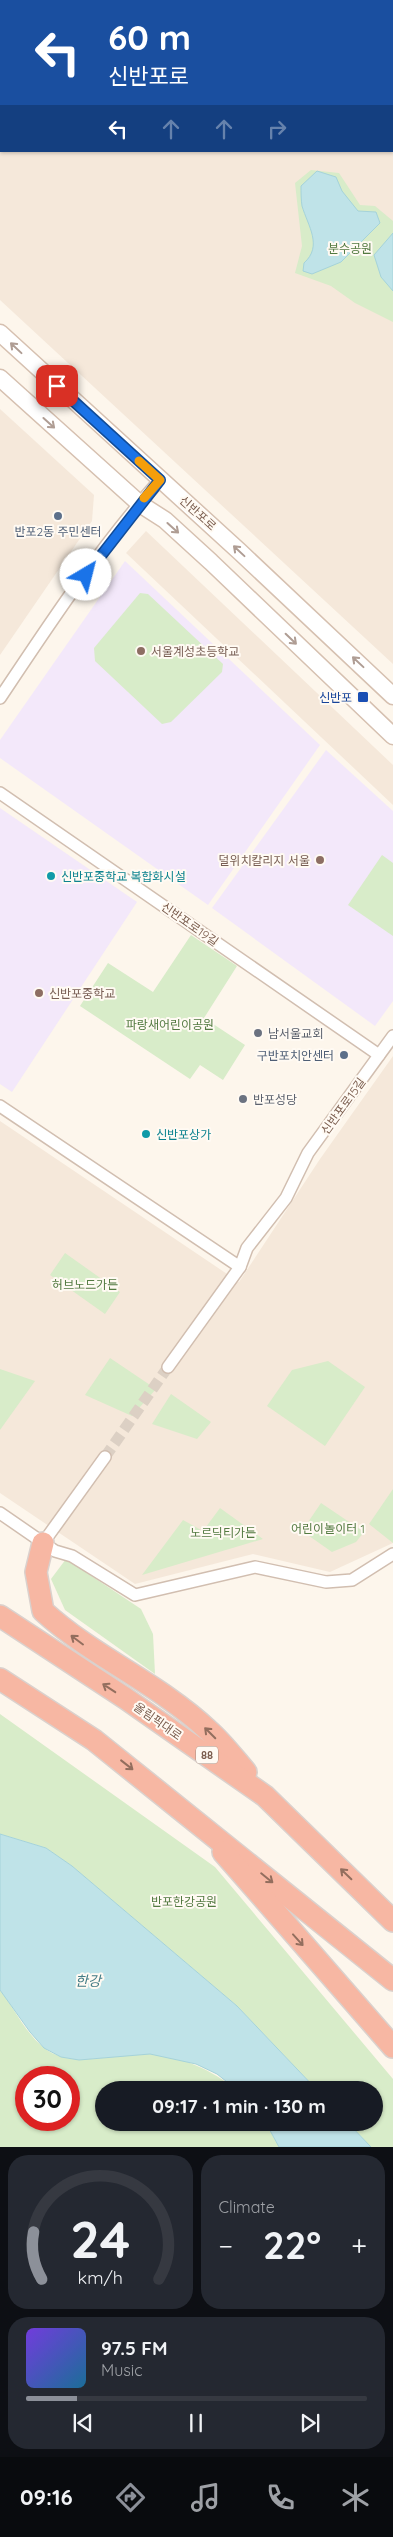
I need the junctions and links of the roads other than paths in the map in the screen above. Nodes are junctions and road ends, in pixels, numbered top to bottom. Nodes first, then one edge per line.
1 (0, 333) edge
2 (0, 378) edge
3 (160, 480) junction
4 (140, 504) junction
5 (393, 696) edge
6 (0, 698) edge
7 (393, 736) edge
8 (0, 793) edge
9 (393, 1036) edge
10 (379, 1055) junction
11 (0, 1106) edge
12 (240, 1267) junction
13 (168, 1367) tunnel mouth
14 (104, 1457) tunnel mouth
15 (0, 1513) edge
16 (43, 1543) junction
17 (393, 1554) edge
18 (0, 1616) edge
19 (0, 1678) edge
20 (0, 1693) edge
21 (108, 1751) junction
22 (266, 1796) junction
23 (200, 1822) junction
24 (367, 1896) junction
25 (393, 1914) edge
26 (393, 1921) edge
27 (393, 1980) edge
28 (393, 2047) edge

3 -> 1 main road, 신반포로
2 -> 4 main road
3 - 4 street
5 -> 3 main road, 신반포로
4 - 6 street
4 -> 7 main road
8 - 10 street, 신반포로19길
9 - 10 street, 신반포로15길
10 - 12 street, 신반포로15길
11 - 12 street
12 - 13 street, 신반포로15길
14 - 16 street
15 - 16 street
16 - 17 street
22 -> 16 highway
22 -> 18 highway, 올림픽대로 / 88
19 - 21 highway
20 - 21 highway
21 -> 23 highway
24 -> 22 highway, 올림픽대로 / 88
23 -> 27 highway
23 -> 28 highway
24 - 25 highway
24 - 26 highway, 올림픽대로 / 88

